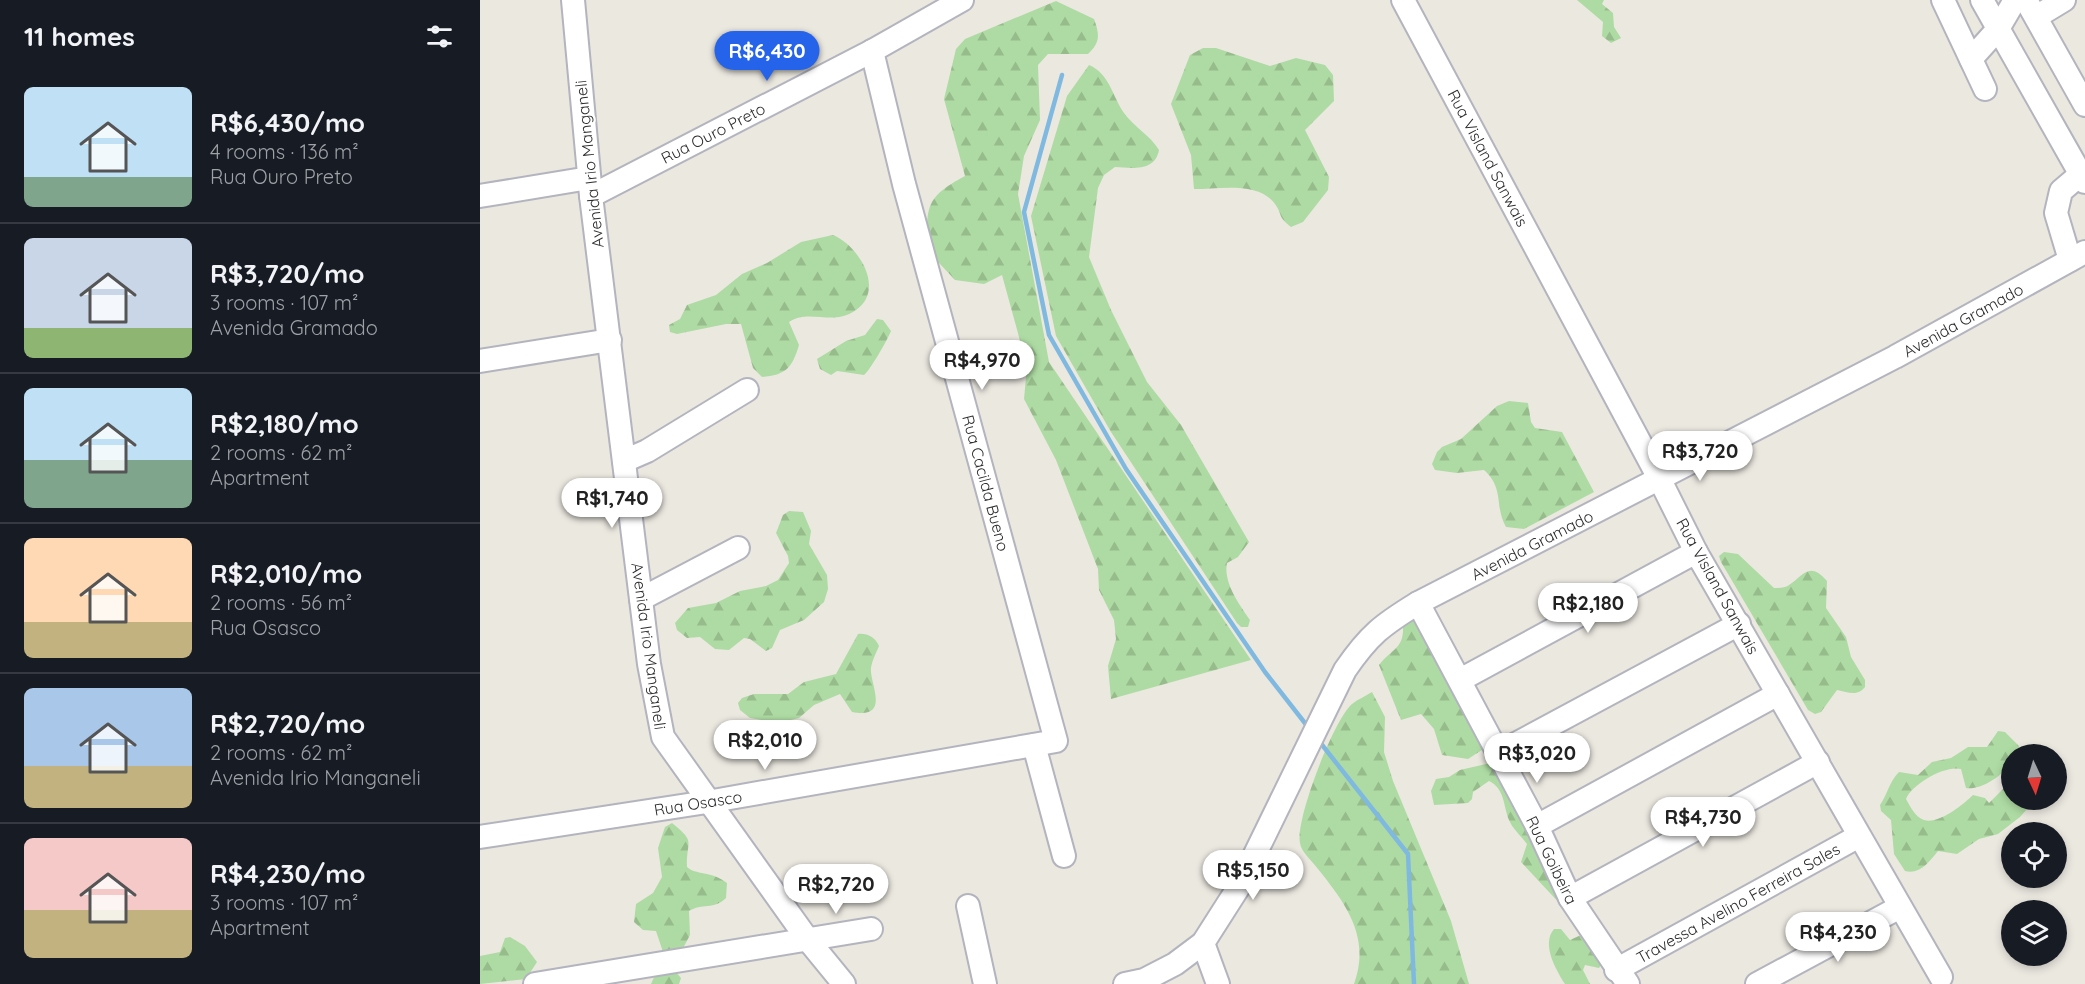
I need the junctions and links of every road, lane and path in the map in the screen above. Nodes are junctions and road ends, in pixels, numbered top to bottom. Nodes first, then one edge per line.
1 (573, 0) edge
2 (962, 0) edge
3 (1403, 0) edge
4 (1943, 0) edge
5 (1982, 0) edge
6 (2015, 0) edge
7 (2064, 0) edge
8 (2031, 8) edge
9 (1998, 29) junction
10 (872, 51) junction
11 (1971, 59) junction
12 (1985, 89) dead end
13 (2085, 105) edge
14 (2083, 178) edge
15 (590, 187) junction
16 (480, 196) edge
17 (2078, 256) edge
18 (610, 340) junction
19 (480, 361) edge
20 (747, 390) dead end
21 (624, 461) junction
22 (1660, 480) junction
23 (738, 548) dead end
24 (1696, 552) junction
25 (641, 599) junction
26 (1418, 603) junction
27 (1739, 624) junction
28 (1460, 680) junction
29 (1778, 694) junction
30 (1056, 741) joint
31 (1034, 745) junction
32 (1497, 754) junction
33 (1818, 762) junction
34 (707, 802) junction
35 (1537, 826) junction
36 (1859, 836) junction
37 (480, 837) edge
38 (1064, 856) dead end
39 (1570, 898) junction
40 (968, 906) dead end
41 (1900, 907) junction
42 (871, 929) dead end
43 (808, 940) junction
44 (1203, 943) junction
45 (1622, 977) edge
46 (1941, 977) dead end
47 (535, 984) edge
48 (844, 984) edge
49 (985, 984) edge
50 (1125, 984) edge
51 (1218, 984) edge
52 (1757, 984) edge

1 - 15 street, Avenida Irio Manganeli
2 - 10 street, Rua Ouro Preto
3 - 22 street, Rua Visland Sanwais
4 - 11 street
5 - 9 street
6 - 9 street
7 - 8 street
8 - 13 street
9 - 11 street
9 - 14 street
10 - 15 street, Rua Ouro Preto
10 - 30 street, Rua Cacilda Bueno
11 - 12 street
14 - 17 street
15 - 16 street, Rua Ouro Preto
15 - 18 street, Avenida Irio Manganeli
17 - 22 street, Avenida Gramado
18 - 19 street
18 - 21 street, Avenida Irio Manganeli
20 - 21 street
21 - 25 street, Avenida Irio Manganeli
22 - 24 street, Rua Visland Sanwais
22 - 26 street, Avenida Gramado
23 - 25 street
24 - 27 street, Rua Visland Sanwais
24 - 28 street
25 - 34 street, Avenida Irio Manganeli
26 - 28 street, Rua Goibeira
26 - 44 street, Avenida Gramado
27 - 29 street, Rua Visland Sanwais
27 - 32 street
28 - 32 street, Rua Goibeira
29 - 33 street, Rua Visland Sanwais
29 - 35 street
30 - 31 street, Rua Osasco
31 - 34 street, Rua Osasco
31 - 38 street
32 - 35 street, Rua Goibeira
33 - 36 street, Rua Visland Sanwais
33 - 39 street
34 - 37 street, Rua Osasco
34 - 43 street, Avenida Irio Manganeli
35 - 39 street, Rua Goibeira
36 - 41 street, Rua Visland Sanwais
36 - 45 street, Travessa Avelino Ferreira Sales
39 - 45 street, Rua Goibeira
40 - 49 street
41 - 46 street, Rua Visland Sanwais
41 - 52 street
42 - 43 street
43 - 47 street
43 - 48 street, Avenida Irio Manganeli
44 - 50 street, Avenida Gramado
44 - 51 street

